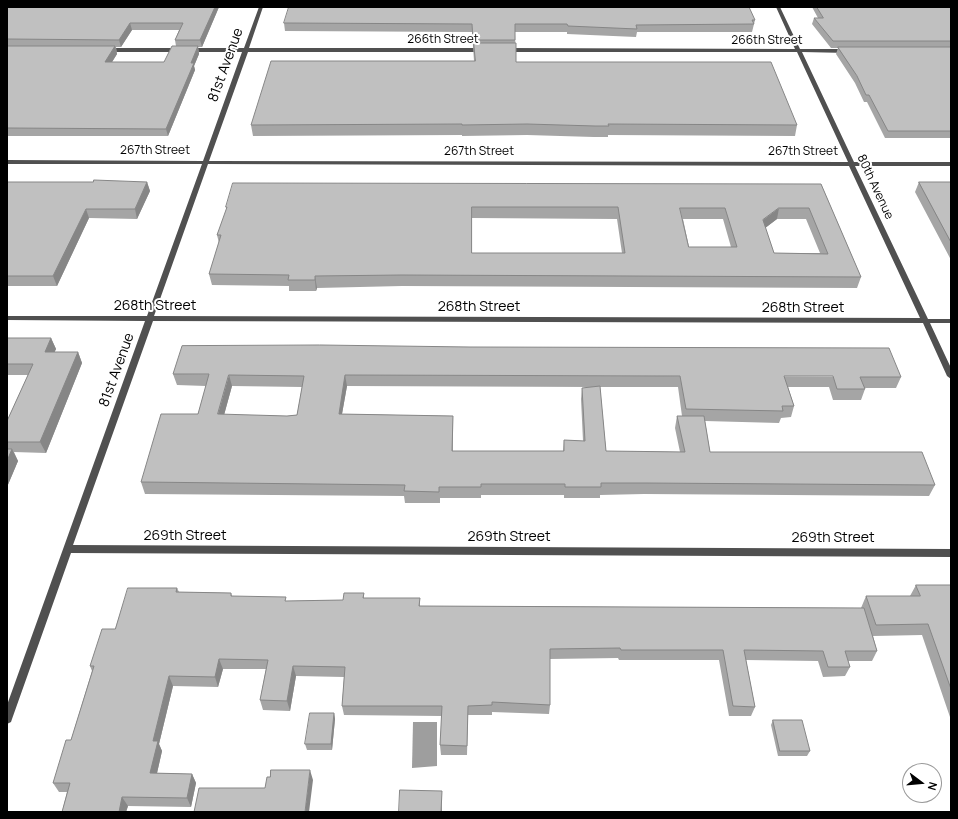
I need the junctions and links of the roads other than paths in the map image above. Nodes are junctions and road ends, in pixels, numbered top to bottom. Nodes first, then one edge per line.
1 (261, 7) edge
2 (778, 7) edge
3 (101, 50) edge
4 (246, 50) junction
5 (490, 50) edge
6 (498, 50) edge
7 (799, 51) junction
8 (852, 51) edge
9 (7, 162) edge
10 (205, 162) junction
11 (852, 164) junction
12 (951, 164) edge
13 (7, 318) edge
14 (149, 319) junction
15 (926, 321) junction
16 (951, 322) edge
17 (951, 376) edge
18 (68, 549) junction
19 (951, 553) edge
20 (7, 719) edge

1 - 4 street, 81st Avenue
2 - 7 street, 80th Avenue
3 - 4 street, 266th Street
4 - 5 street, 266th Street
4 - 10 street, 81st Avenue
6 - 7 street, 266th Street
7 - 8 street, 266th Street
7 - 11 street, 80th Avenue
9 - 10 street, 267th Street
10 - 11 street, 267th Street
10 - 14 street, 81st Avenue
11 - 12 street, 267th Street
11 - 15 street, 80th Avenue
13 - 14 street, 268th Street
14 - 15 street, 268th Street
14 - 18 street, 81st Avenue
15 - 16 street, 268th Street
15 - 17 street, 80th Avenue
18 - 19 street, 269th Street
18 - 20 street, 81st Avenue

